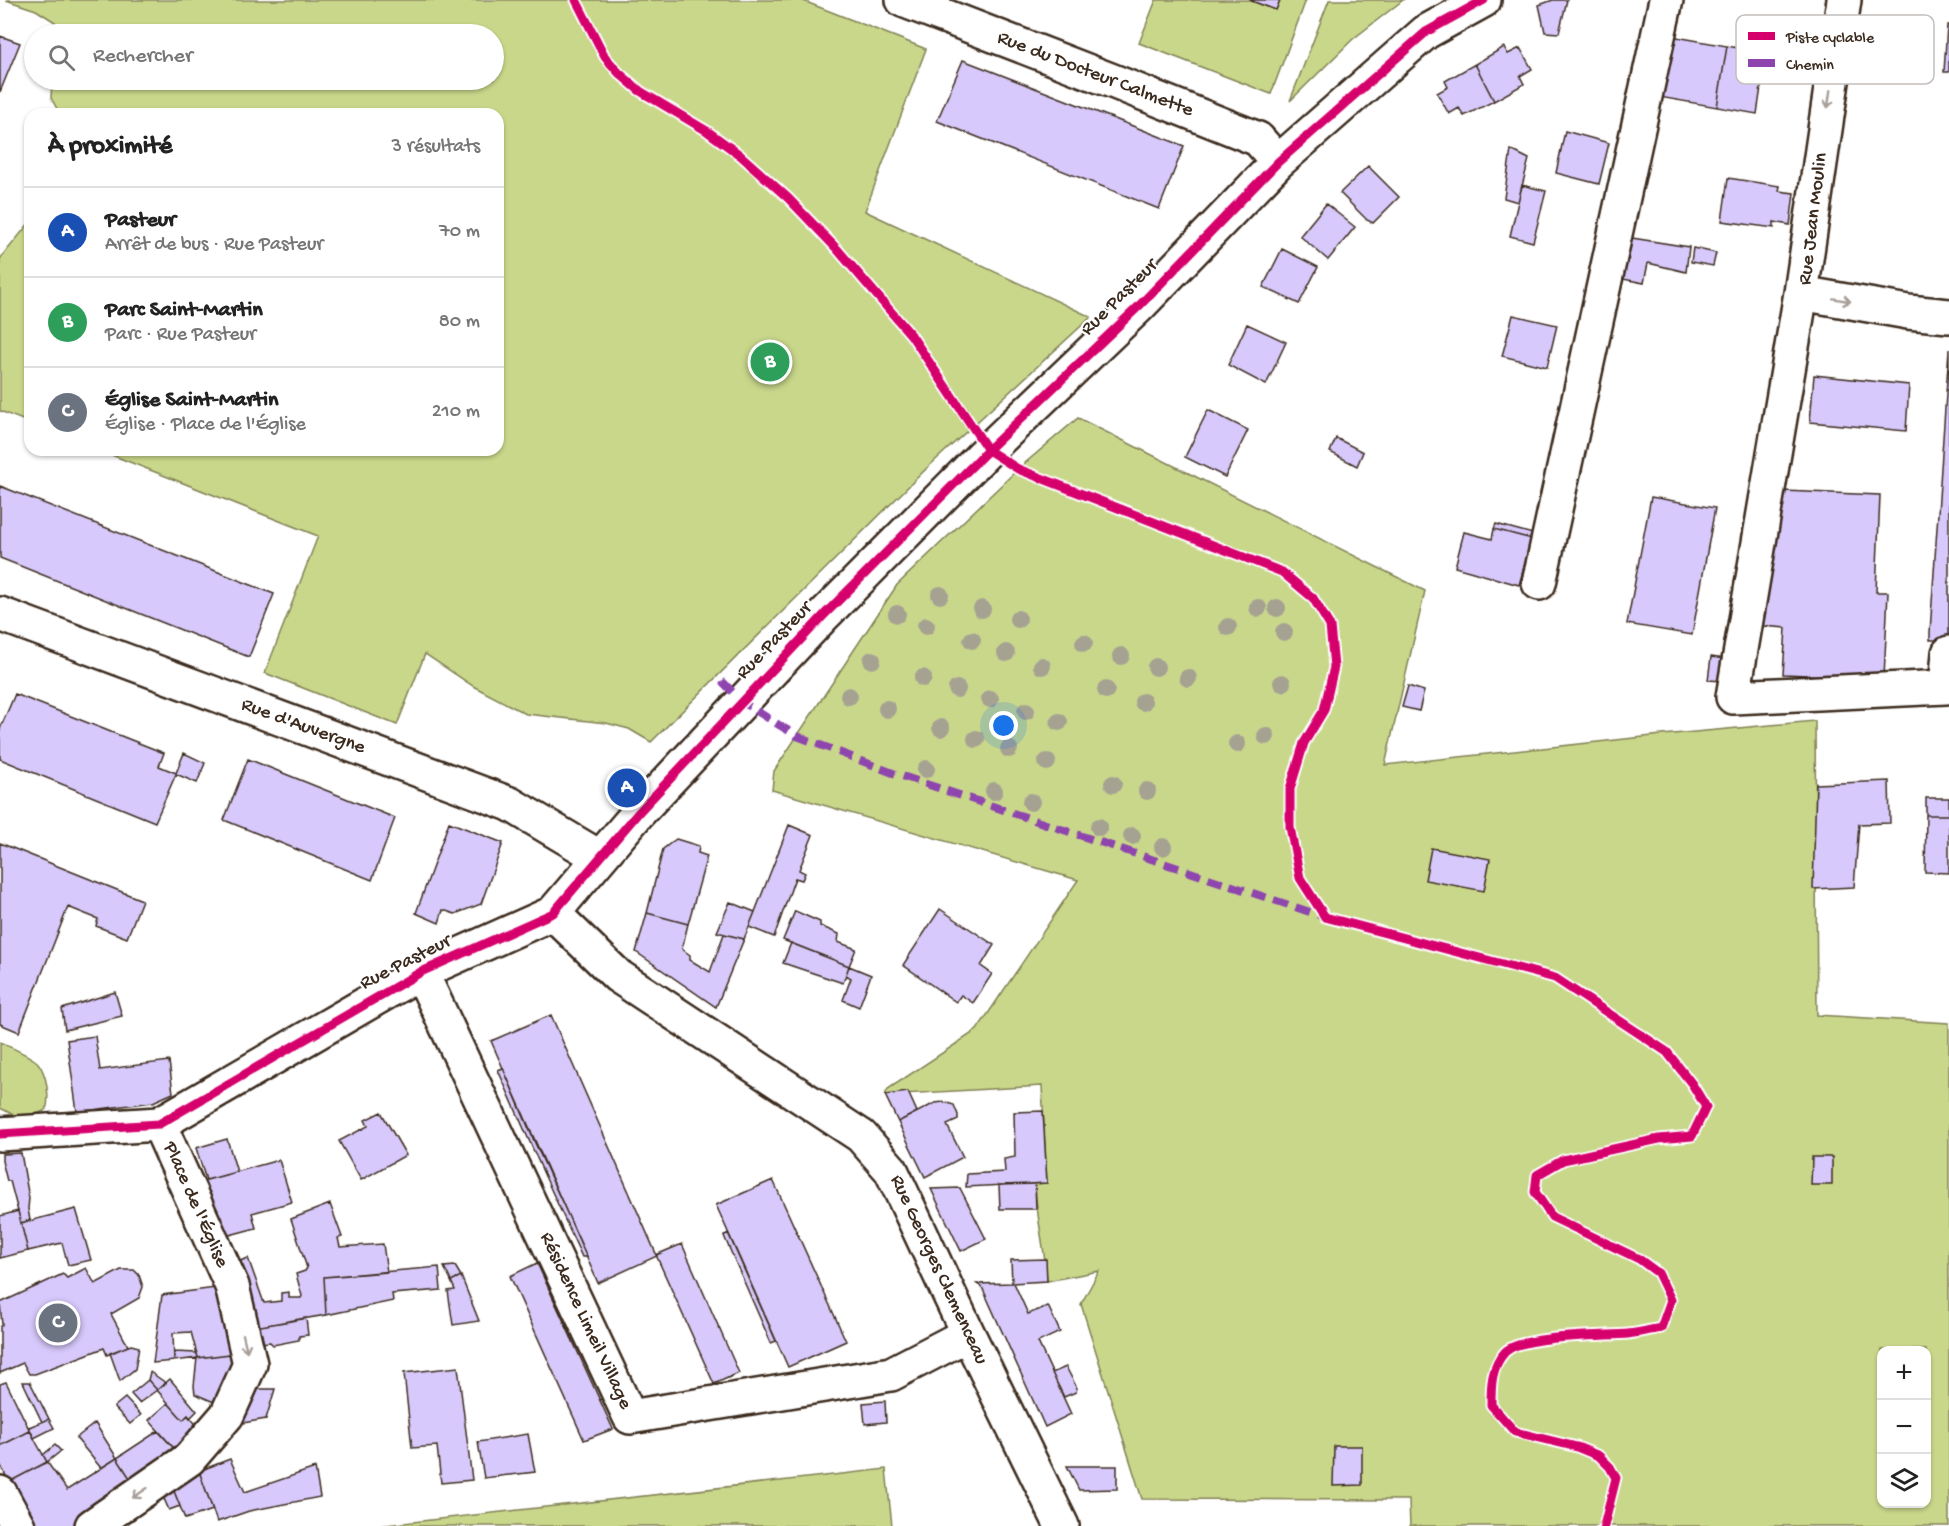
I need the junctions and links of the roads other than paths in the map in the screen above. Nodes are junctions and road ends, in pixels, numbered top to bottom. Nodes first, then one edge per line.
1 (903, 0) edge
2 (1484, 0) edge
3 (1666, 0) edge
4 (1844, 0) edge
5 (1842, 15) edge
6 (1832, 84) edge
7 (1278, 162) junction
8 (1802, 293) junction
9 (1949, 316) edge
10 (1539, 583) dead end
11 (0, 614) edge
12 (1949, 653) edge
13 (599, 857) junction
14 (553, 913) junction
15 (421, 972) junction
16 (159, 1124) junction
17 (0, 1134) edge
18 (968, 1334) junction
19 (0, 1493) edge
20 (18, 1526) edge
21 (92, 1526) edge
22 (1062, 1526) edge

1 - 7 street, Rue du Docteur Calmette
2 - 7 street, Rue Pasteur
3 - 10 street
4 -> 5 street, Rue Jean Moulin
6 -> 8 street, Rue Jean Moulin
7 - 13 street, Rue Pasteur
8 -> 9 street, Rue Jean Moulin
8 - 12 street
11 - 13 street, Rue d'Auvergne
13 - 14 street, Rue Pasteur
14 - 15 street, Rue Pasteur
14 - 18 street, Rue Georges Clemenceau
15 - 16 street, Rue Pasteur
15 - 18 street, Résidence Limeil Village
16 - 17 street, Rue Pasteur
16 -> 21 street, Place de l'Église
18 - 22 street, Rue Georges Clemenceau
19 - 20 street

